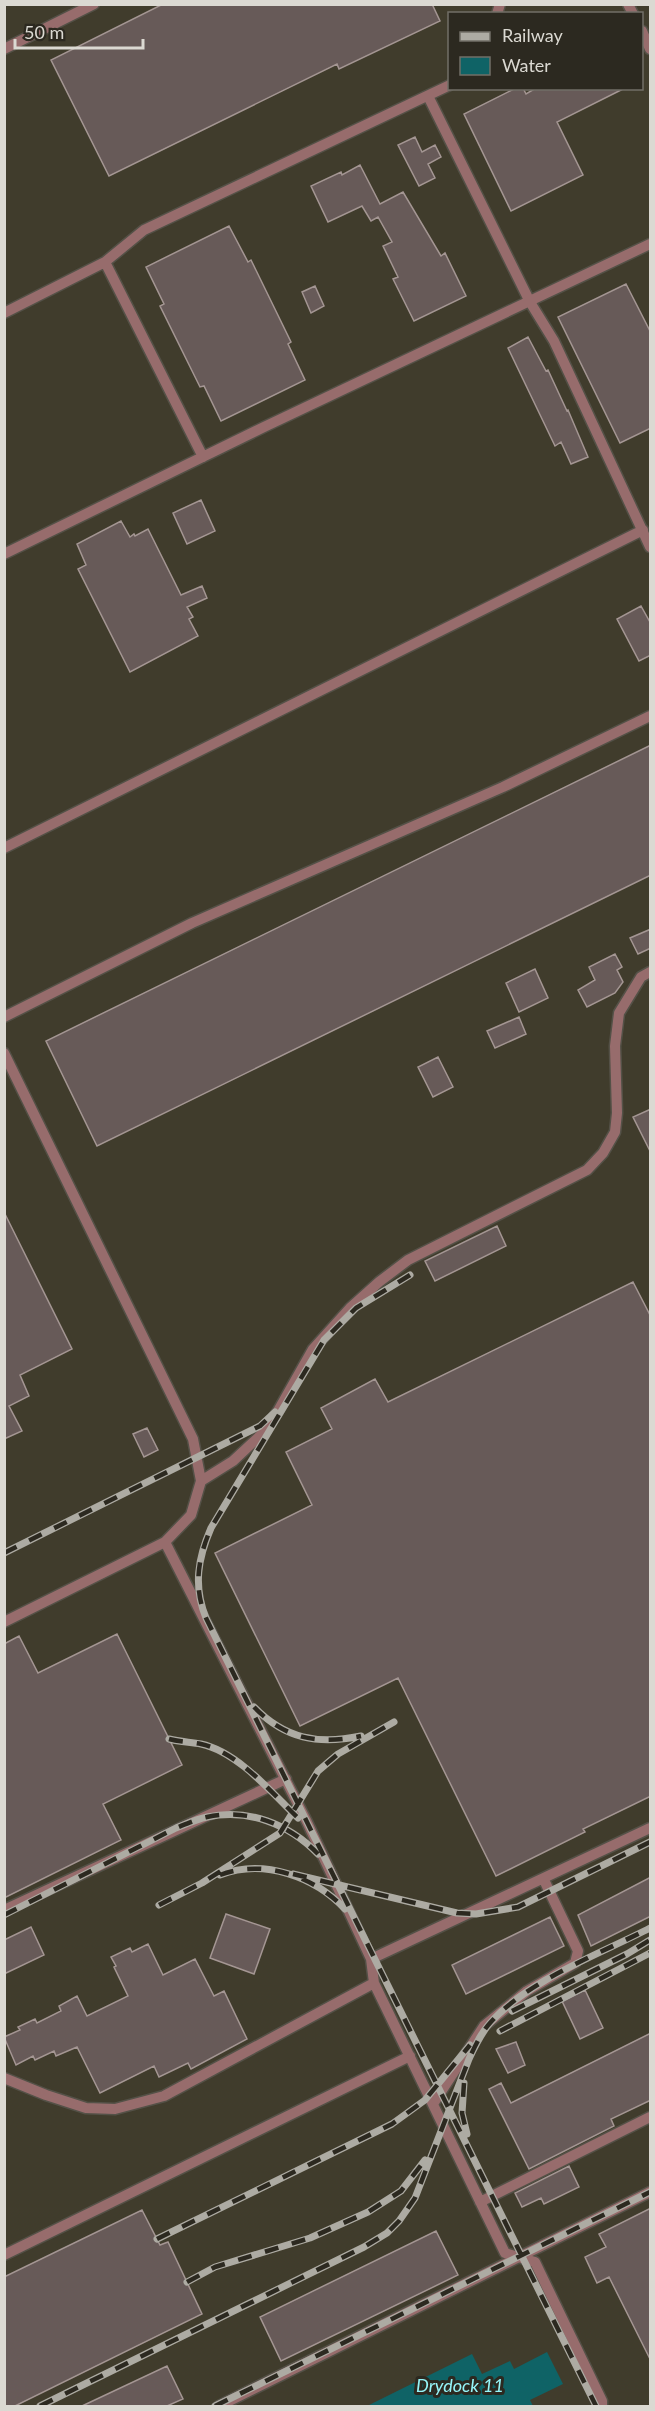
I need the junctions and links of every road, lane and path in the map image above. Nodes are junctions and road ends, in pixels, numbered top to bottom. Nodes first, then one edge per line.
1 (94, 4) edge
2 (643, 33) edge
3 (4, 49) edge
4 (651, 49) edge
5 (448, 86) edge
6 (428, 96) junction
7 (651, 244) edge
8 (105, 262) junction
9 (530, 302) junction
10 (4, 313) edge
11 (203, 457) junction
12 (643, 530) junction
13 (651, 547) edge
14 (4, 554) edge
15 (651, 716) edge
16 (4, 848) edge
17 (651, 972) edge
18 (4, 1017) edge
19 (4, 1053) edge
20 (201, 1481) junction
21 (165, 1542) junction
22 (4, 1622) edge
23 (286, 1779) junction
24 (651, 1828) edge
25 (544, 1880) junction
26 (4, 1910) edge
27 (371, 1959) junction
28 (374, 1983) junction
29 (410, 2056) junction
30 (4, 2078) edge
31 (433, 2104) junction
32 (651, 2117) edge
33 (651, 2192) edge
34 (480, 2202) junction
35 (4, 2256) edge
36 (519, 2256) junction
37 (219, 2406) edge
38 (602, 2406) edge

1 - 3 lane
2 - 4 lane
5 - 6 lane
6 - 8 lane
6 - 9 lane
7 - 9 lane
8 - 10 lane
8 - 11 lane
9 - 11 lane
9 - 12 lane
11 - 14 lane
12 - 13 lane
12 - 16 lane
15 - 18 lane
17 - 20 lane
19 - 20 lane
20 - 21 lane
21 - 22 lane
21 - 23 lane
23 - 26 lane
23 - 27 lane
24 - 25 lane
25 - 27 lane
25 - 31 lane
27 - 28 lane
28 - 29 lane
28 - 30 lane
29 - 31 lane
29 - 35 lane
31 - 34 lane
32 - 34 lane
33 - 36 lane
34 - 36 lane
36 - 37 lane
36 - 38 lane

